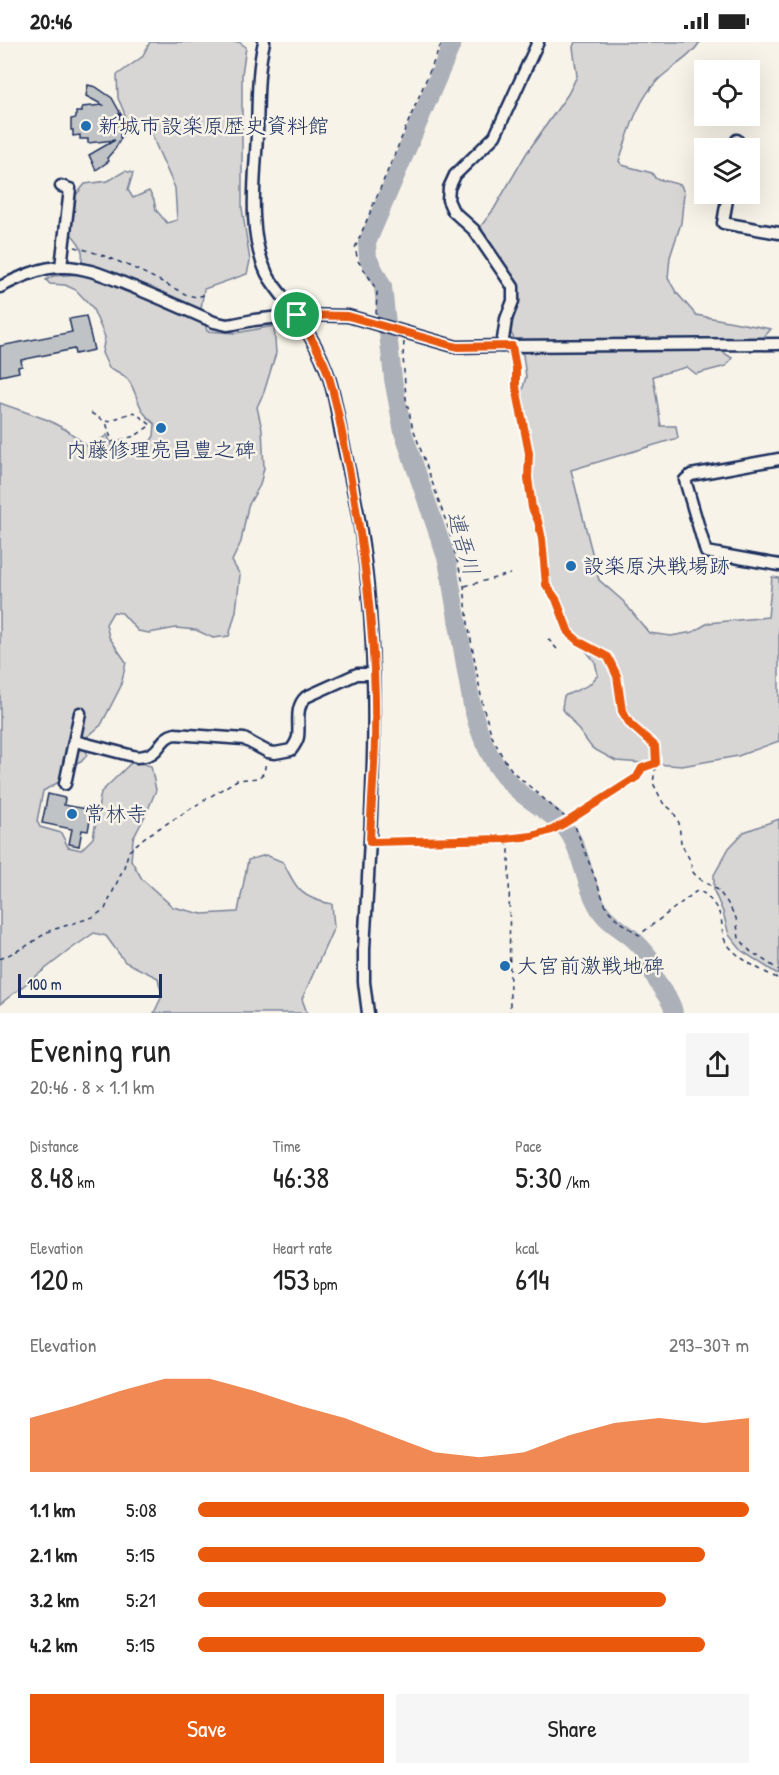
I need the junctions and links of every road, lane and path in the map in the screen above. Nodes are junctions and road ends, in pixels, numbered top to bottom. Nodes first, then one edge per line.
1 (264, 42) edge
2 (442, 42) edge
3 (538, 42) edge
4 (61, 186) dead end
5 (726, 204) edge
6 (779, 233) edge
7 (63, 244) junction
8 (61, 267) junction
9 (0, 287) edge
10 (207, 294) dead end
11 (297, 315) junction
12 (375, 324) junction
13 (403, 332) junction
14 (779, 344) edge
15 (507, 346) junction
16 (91, 413) dead end
17 (106, 422) junction
18 (779, 459) edge
19 (779, 565) edge
20 (510, 574) dead end
21 (464, 586) junction
22 (548, 639) dead end
23 (558, 649) dead end
24 (373, 674) junction
25 (80, 713) dead end
26 (75, 741) junction
27 (268, 752) junction
28 (656, 763) junction
29 (65, 784) dead end
30 (569, 821) junction
31 (505, 839) junction
32 (370, 842) junction
33 (0, 959) edge
34 (779, 970) edge
35 (779, 979) edge
36 (368, 1013) edge
37 (510, 1013) edge

1 - 11 street
2 - 12 path
3 - 15 street
4 - 7 street
5 - 6 street
7 - 8 street
7 - 10 path
8 - 9 street
8 - 11 street
11 - 12 street
11 - 24 street
12 - 13 street
13 - 15 street
13 - 21 path
14 - 15 street
15 - 28 path
16 - 17 path
17 - 17 path
18 - 19 street
20 - 21 path
21 - 30 path
22 - 23 path
24 - 27 street
24 - 32 street
25 - 26 street
26 - 27 street
26 - 29 street
27 - 33 path
28 - 30 path
28 - 34 path
30 - 31 path
30 - 35 path
31 - 32 path
31 - 37 path
32 - 36 street

